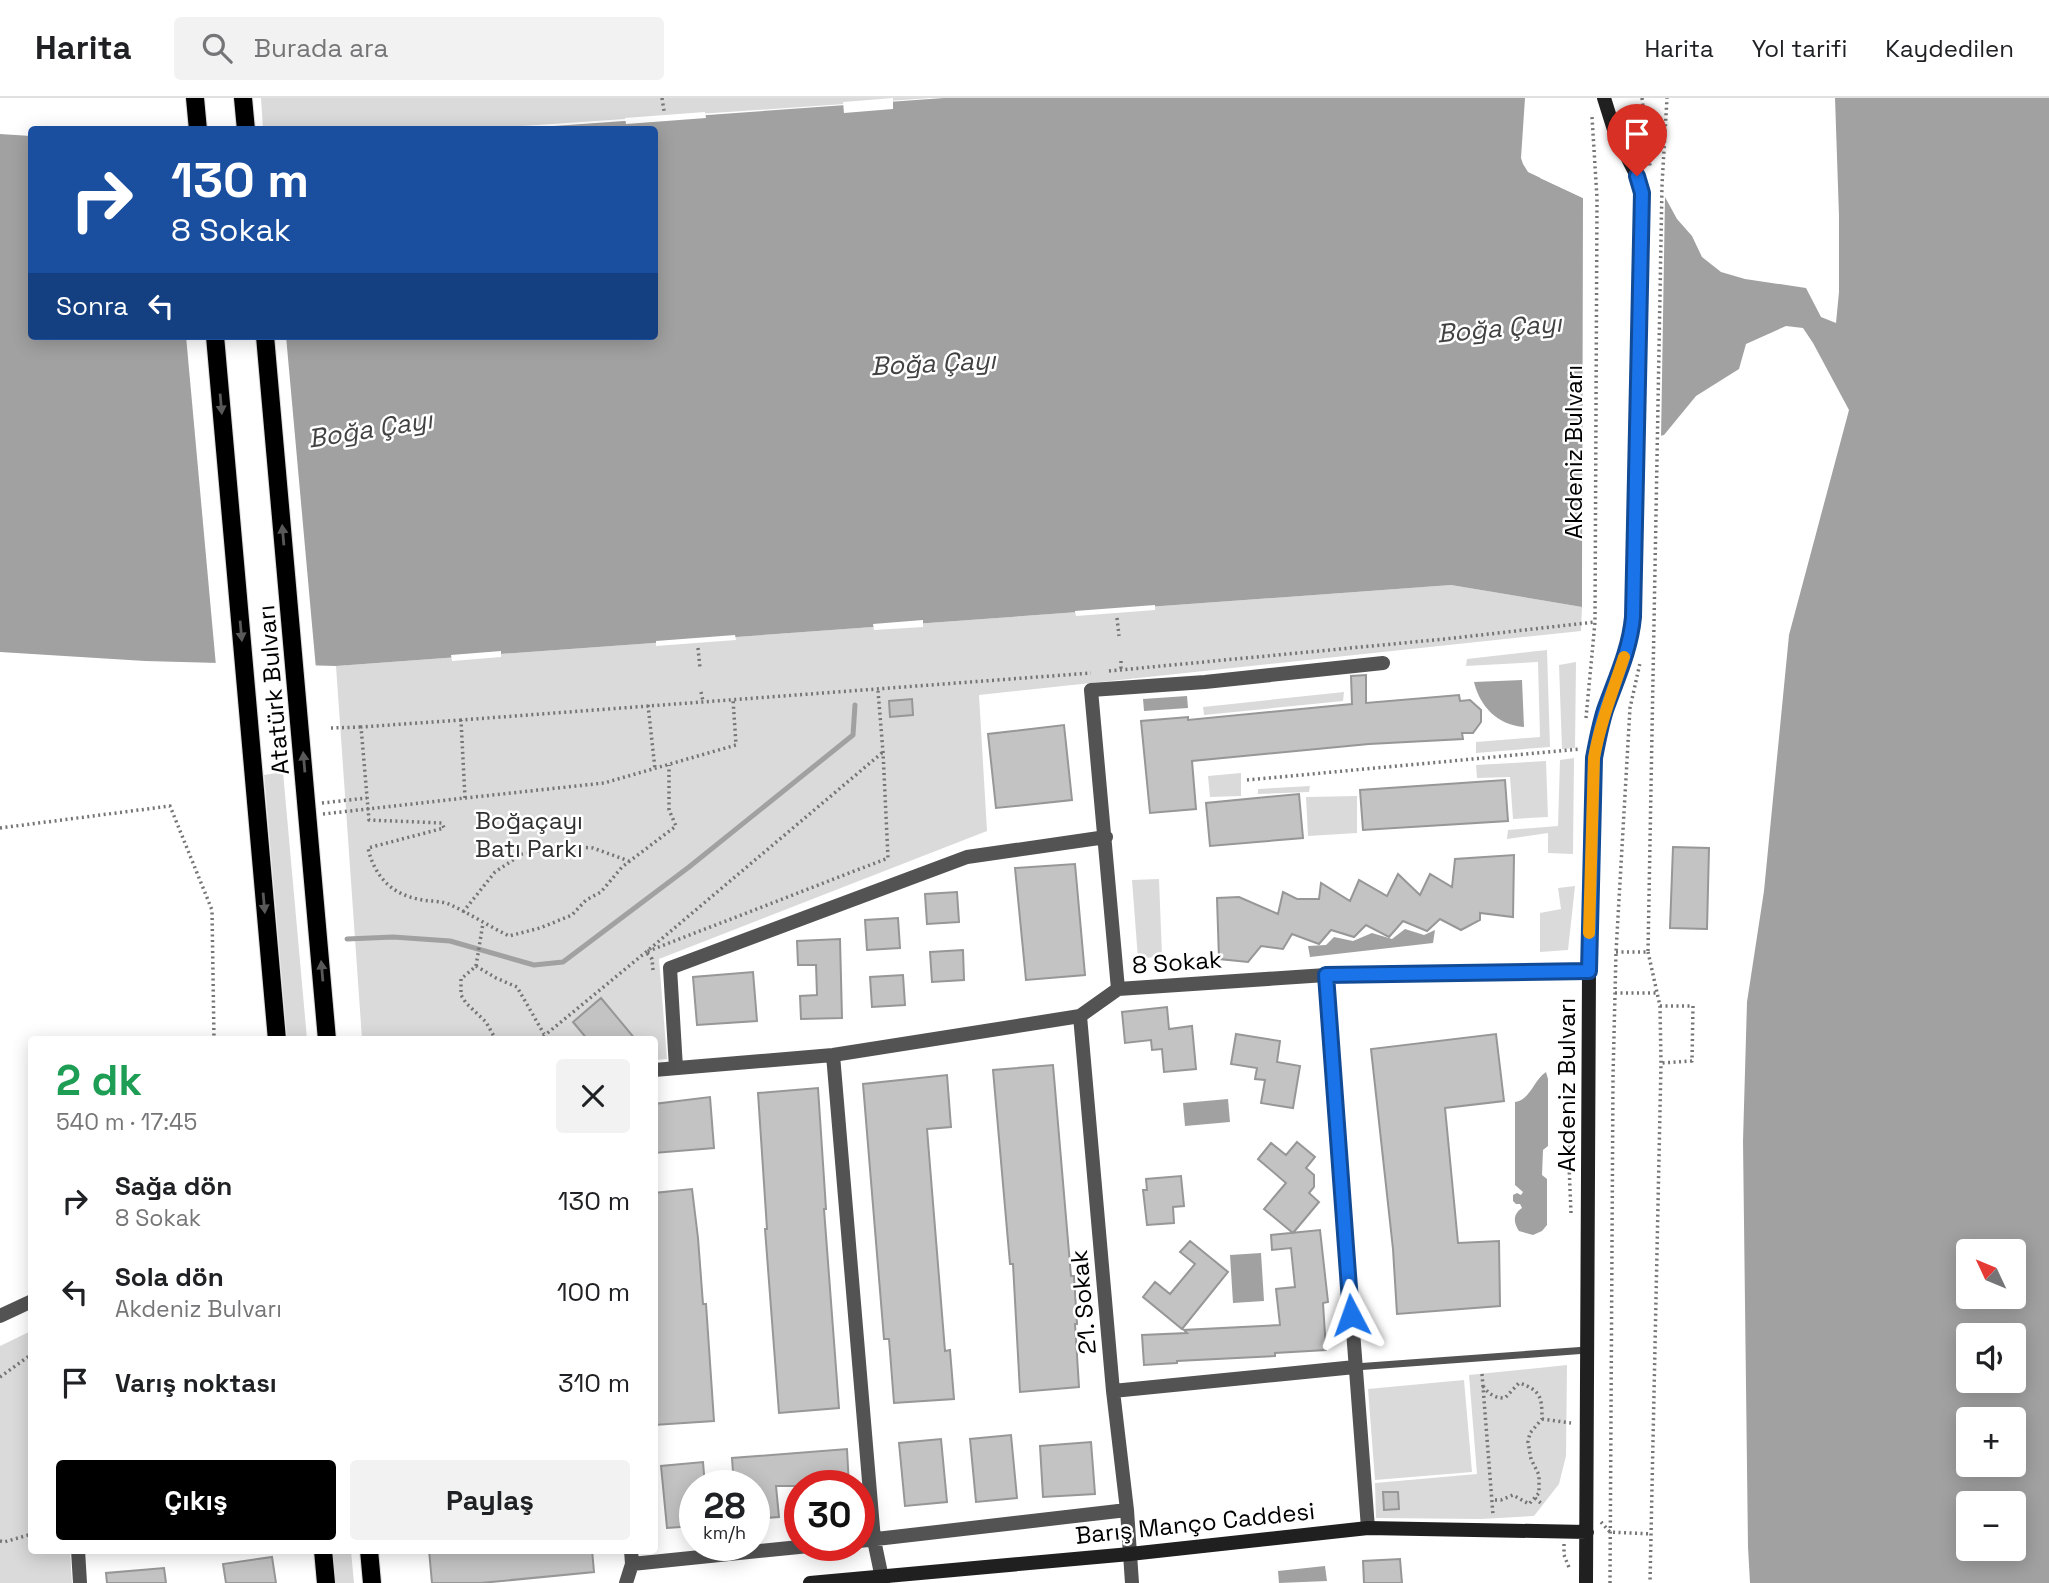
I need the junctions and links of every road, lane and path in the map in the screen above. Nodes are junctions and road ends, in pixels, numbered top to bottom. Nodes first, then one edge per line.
1 (195, 98) edge
2 (243, 98) edge
3 (662, 98) edge
4 (1604, 98) edge
5 (1642, 98) edge
6 (1667, 98) edge
7 (1592, 110) dead end
8 (664, 111) dead end
9 (198, 126) edge
10 (246, 126) edge
11 (1652, 177) dead end
12 (215, 340) edge
13 (265, 340) edge
14 (1117, 618) dead end
15 (1119, 636) dead end
16 (698, 648) dead end
17 (1642, 658) dead end
18 (1121, 661) dead end
19 (1383, 663) dead end
20 (700, 668) dead end
21 (1121, 670) junction
22 (1108, 671) dead end
23 (1094, 673) dead end
24 (878, 690) junction
25 (701, 692) dead end
26 (733, 699) junction
27 (703, 701) junction
28 (648, 705) junction
29 (461, 720) junction
30 (361, 727) junction
31 (331, 728) dead end
32 (1583, 748) dead end
33 (883, 752) junction
34 (668, 765) junction
35 (655, 769) junction
36 (1247, 780) dead end
37 (367, 797) junction
38 (465, 798) junction
39 (320, 803) dead end
40 (369, 810) junction
41 (321, 814) dead end
42 (0, 828) edge
43 (1106, 837) junction
44 (630, 861) junction
45 (463, 912) junction
46 (482, 923) junction
47 (1616, 952) junction
48 (1648, 952) junction
49 (646, 953) junction
50 (476, 966) junction
51 (1589, 971) junction
52 (654, 973) dead end
53 (1326, 975) junction
54 (1118, 989) junction
55 (1615, 993) junction
56 (1657, 993) junction
57 (1660, 1006) junction
58 (1080, 1016) junction
59 (544, 1034) joint
60 (214, 1036) edge
61 (276, 1036) edge
62 (327, 1036) edge
63 (494, 1036) edge
64 (834, 1055) junction
65 (1661, 1063) junction
66 (676, 1068) junction
67 (658, 1070) edge
68 (28, 1303) edge
69 (0, 1316) edge
70 (1588, 1350) junction
71 (28, 1357) edge
72 (1355, 1367) junction
73 (1482, 1374) dead end
74 (0, 1377) edge
75 (1483, 1386) junction
76 (1114, 1391) junction
77 (1542, 1419) junction
78 (1574, 1423) dead end
79 (868, 1470) edge
80 (1535, 1498) junction
81 (1492, 1500) junction
82 (1543, 1505) dead end
83 (1127, 1510) junction
84 (1367, 1528) junction
85 (1493, 1531) junction
86 (1587, 1532) junction
87 (1610, 1532) junction
88 (1651, 1534) junction
89 (28, 1535) edge
90 (875, 1540) edge
91 (0, 1541) edge
92 (875, 1545) edge
93 (784, 1547) edge
94 (78, 1554) edge
95 (323, 1554) edge
96 (369, 1554) edge
97 (1130, 1554) junction
98 (631, 1557) edge
99 (882, 1579) edge
100 (80, 1583) edge
101 (326, 1583) edge
102 (372, 1583) edge
103 (626, 1583) edge
104 (810, 1583) edge
105 (1132, 1583) edge
106 (1586, 1583) edge
107 (1610, 1583) edge
108 (1650, 1583) edge

1 - 9 main road
2 - 10 main road
3 - 8 path
4 - 51 main road, Akdeniz Bulvarı
5 - 11 path
6 - 48 path
7 - 21 path, Akdeniz Bulvarı
12 -> 61 main road, Atatürk Bulvarı
62 -> 13 main road, Atatürk Bulvarı
14 - 15 path
16 - 20 path
17 - 47 path
18 - 21 path
19 - 43 street
21 - 22 path
23 - 24 path
24 - 26 path
24 - 33 path
25 - 27 path
26 - 27 path
26 - 34 path
27 - 28 path
28 - 29 path
28 - 35 path
29 - 30 path
29 - 38 path
30 - 31 path
30 - 37 path
32 - 36 path
33 - 49 path
33 - 49 path
34 - 35 path
34 - 44 path
35 - 38 path
37 - 39 path
37 - 40 path
38 - 40 path
40 - 41 path
40 - 45 path
42 - 60 path
43 - 54 street
43 - 66 street
44 - 45 path
44 - 46 path
45 - 46 path
46 - 50 path
47 - 48 path
47 - 55 path
48 - 56 path
49 - 52 path
49 - 59 path
50 - 59 path
50 - 63 path
51 - 53 street, 8 Sokak
51 - 70 main road, Akdeniz Bulvarı
53 - 54 street, 8 Sokak
53 - 72 street
54 - 58 street, 8 Sokak
55 - 56 path
55 - 87 path
56 - 57 path
57 - 65 path
57 - 65 path
58 - 64 street, 8 Sokak
58 - 76 street, 21. Sokak
64 - 66 street, 8 Sokak
64 - 79 street
65 - 88 path
66 - 67 street, 8 Sokak
68 - 69 street
70 - 72 lane
70 - 86 main road, Akdeniz Bulvarı
71 - 74 path
72 - 76 street
72 - 84 street
73 - 75 path
75 - 77 path
75 - 81 path
76 - 83 street, 21. Sokak
77 - 78 path
77 - 80 path
80 - 81 path
80 - 82 path
81 - 85 path
83 - 90 street
83 - 97 street, 21. Sokak
84 - 85 main road, Barış Manço Caddesi
84 - 97 main road, Barış Manço Caddesi
85 - 86 main road, Barış Manço Caddesi
86 - 106 main road, Akdeniz Bulvarı
87 - 88 path
87 - 107 path
88 - 108 path
89 - 91 path
92 - 99 street
93 - 98 street
94 - 100 street
95 - 101 main road
96 - 102 main road
97 - 99 main road, Barış Manço Caddesi
97 - 105 street, 21. Sokak
98 - 103 street
99 - 104 main road, Barış Manço Caddesi

